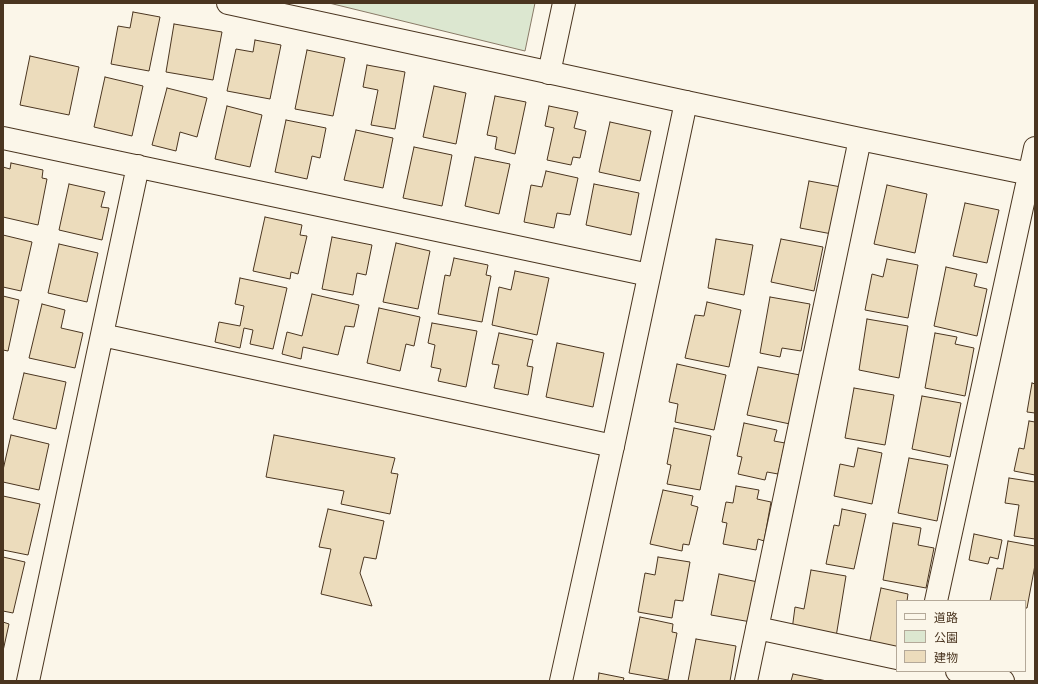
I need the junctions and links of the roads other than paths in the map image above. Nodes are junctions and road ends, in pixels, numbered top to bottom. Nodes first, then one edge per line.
1 (228, 3) edge
2 (564, 3) edge
3 (549, 73) junction
4 (686, 102) junction
5 (3, 138) edge
6 (860, 139) junction
7 (1035, 148) edge
8 (138, 166) junction
9 (1032, 174) edge
10 (649, 275) junction
11 (102, 335) junction
12 (613, 446) junction
13 (936, 600) edge
14 (757, 628) junction
15 (896, 658) edge
16 (962, 672) edge
17 (28, 681) edge
18 (561, 681) edge
19 (746, 681) edge
20 (1003, 681) edge

1 - 3 street
2 - 3 street
3 - 4 street
4 - 6 street
4 - 10 street
5 - 8 street
6 - 9 street
6 - 14 street
7 - 9 street
8 - 10 street
8 - 11 street
9 - 13 street
10 - 12 street
11 - 12 street
11 - 17 street
12 - 18 street
14 - 15 street
14 - 19 street
16 - 20 street

